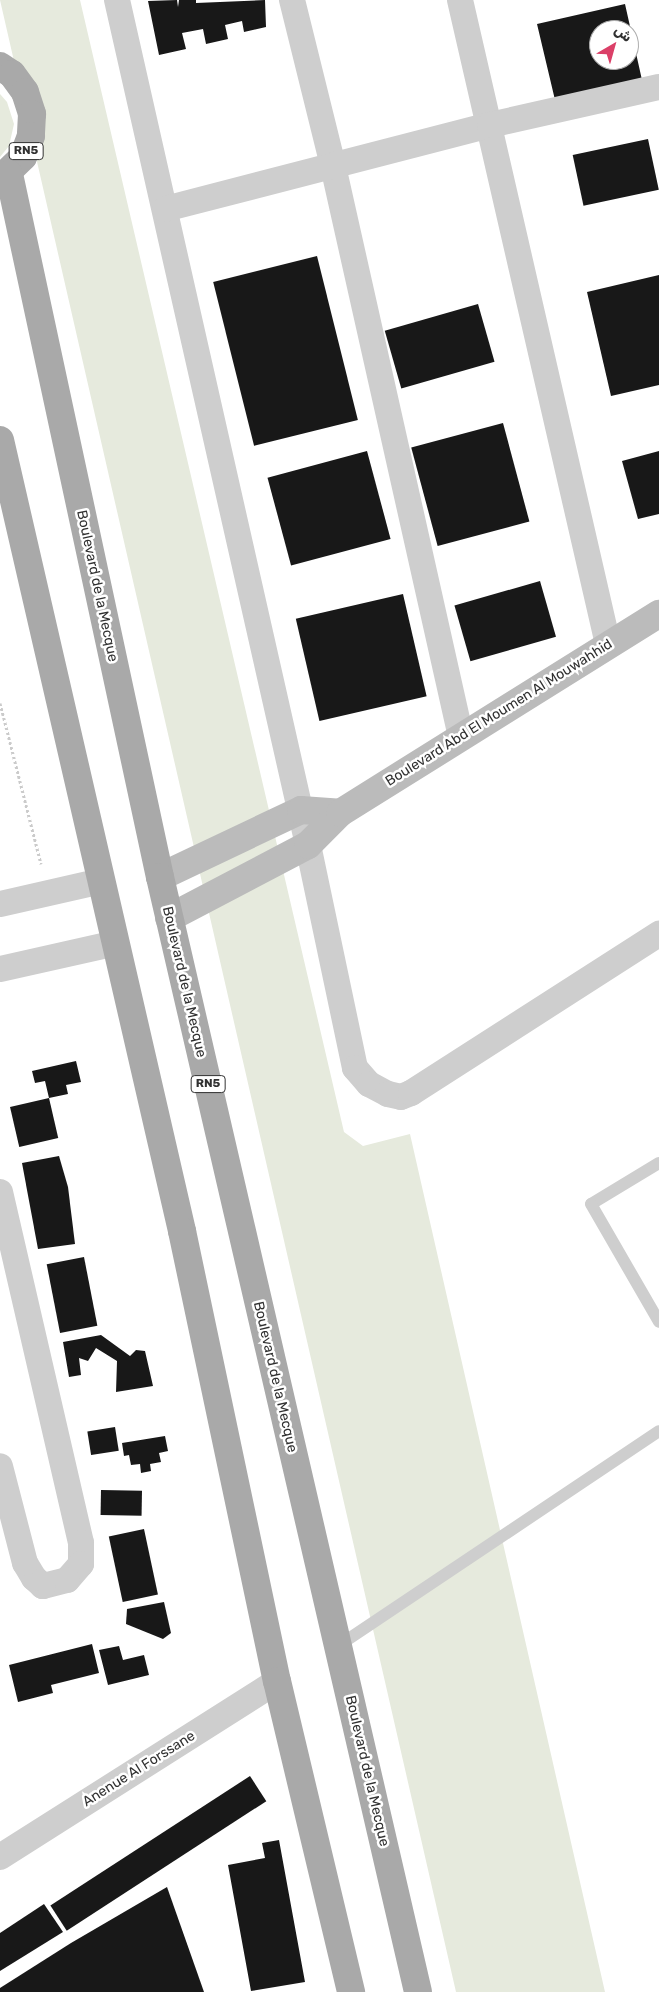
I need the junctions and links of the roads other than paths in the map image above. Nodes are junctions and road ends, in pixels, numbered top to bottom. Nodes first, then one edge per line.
1 (117, 0) edge
2 (292, 0) edge
3 (460, 0) edge
4 (0, 66) edge
5 (659, 87) edge
6 (490, 125) junction
7 (333, 166) junction
8 (4, 177) edge
9 (165, 209) junction
10 (0, 440) edge
11 (659, 614) edge
12 (608, 644) junction
13 (460, 738) junction
14 (301, 810) junction
15 (340, 813) junction
16 (308, 845) junction
17 (160, 876) junction
18 (101, 882) junction
19 (0, 904) edge
20 (169, 918) junction
21 (659, 934) edge
22 (116, 942) junction
23 (0, 969) edge
24 (659, 1163) edge
25 (0, 1192) edge
26 (659, 1322) edge
27 (659, 1430) edge
28 (0, 1466) edge
29 (338, 1646) junction
30 (277, 1681) junction
31 (0, 1857) edge
32 (351, 1992) edge
33 (418, 1992) edge

1 - 9 street
2 - 7 street
3 - 6 street
4 - 8 main road, RN5
5 - 6 street
6 - 7 street
6 - 12 street
7 - 9 street
7 - 13 street
8 - 17 main road, Boulevard de la Mecque / RN5
9 - 14 street
10 - 18 main road
11 - 12 street, Boulevard Abd El Moumen Al Mouwahhid
12 - 13 street, Boulevard Abd El Moumen Al Mouwahhid
13 - 15 street, Boulevard Abd El Moumen Al Mouwahhid
14 - 15 street
14 - 16 street
14 - 17 street
15 - 16 street, Boulevard Abd El Moumen Al Mouwahhid
16 - 20 street, Boulevard Abd El Moumen Al Mouwahhid
16 - 21 street
17 - 20 main road, Boulevard de la Mecque / RN5
18 - 19 street
18 - 22 main road
20 - 29 main road, Boulevard de la Mecque / RN5
22 - 23 street
22 - 30 main road
24 - 26 lane
25 - 28 street
27 - 29 lane
29 - 33 main road, Boulevard de la Mecque / RN5
30 - 31 street, Anenue Al Forssane
30 - 32 main road

